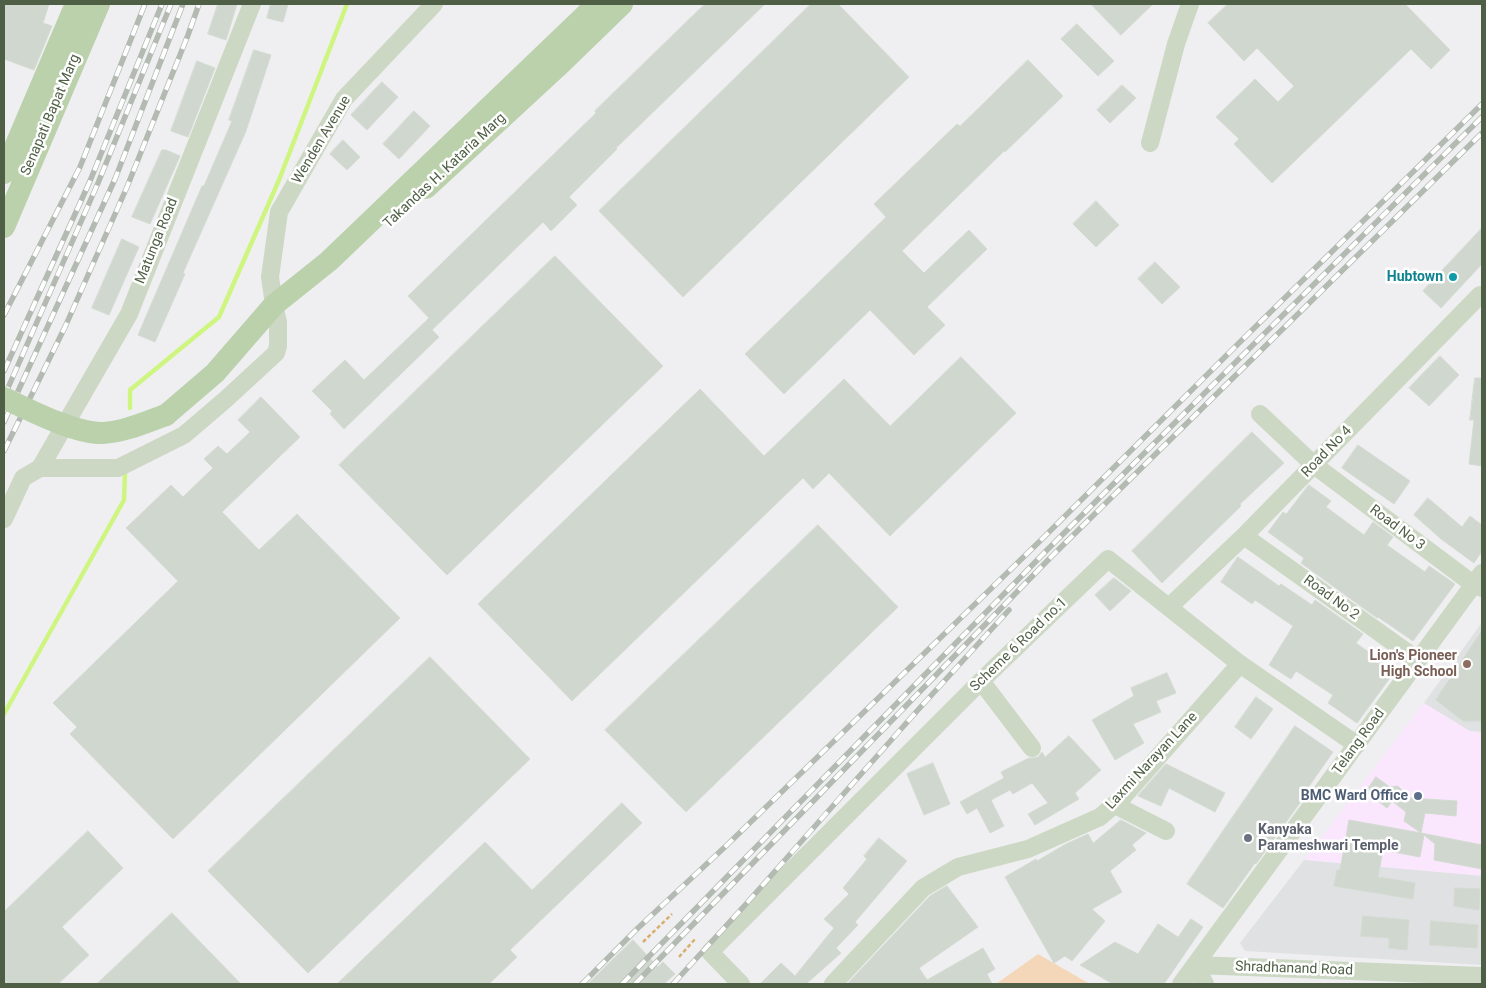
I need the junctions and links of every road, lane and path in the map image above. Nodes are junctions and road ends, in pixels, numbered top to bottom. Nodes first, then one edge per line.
1 (76, 4) edge
2 (99, 4) edge
3 (252, 4) edge
4 (434, 4) edge
5 (597, 4) edge
6 (622, 4) edge
7 (1190, 4) edge
8 (466, 141) junction
9 (1150, 143) dead end
10 (4, 173) edge
11 (4, 227) edge
12 (1482, 295) edge
13 (271, 316) junction
14 (4, 398) edge
15 (1260, 414) dead end
16 (1314, 465) junction
17 (40, 468) junction
18 (4, 519) edge
19 (1244, 536) junction
20 (1479, 582) edge
21 (1169, 608) junction
22 (1418, 660) junction
23 (1240, 664) junction
24 (981, 681) junction
25 (1357, 745) junction
26 (1032, 748) dead end
27 (1115, 804) junction
28 (1166, 831) dead end
29 (672, 914) dead end
30 (696, 938) dead end
31 (643, 942) dead end
32 (679, 957) dead end
33 (1195, 964) junction
34 (1482, 976) edge
35 (741, 984) edge
36 (833, 984) edge
37 (1181, 984) edge
38 (1205, 984) edge

1 - 10 main road, Senapati Bapat Marg
2 - 11 main road, Senapati Bapat Marg
3 - 17 street, Matunga Road
4 - 13 street, Wenden Avenue
5 - 8 main road, Takandas H. Kataria Marg
6 - 8 main road, Takandas H. Kataria Marg
7 - 9 street
8 - 13 main road, Takandas H. Kataria Marg
12 - 16 street, Road No 4
13 - 14 main road, Takandas H. Kataria Marg, bridge
13 - 17 street, Wenden Avenue
15 - 16 street, Road No 3
16 - 19 street, Road No 4
16 - 20 street, Road No 3
17 - 18 street
19 - 21 street, Road No 4
19 - 22 street, Road No 2
20 - 22 street, Telang Road
21 - 23 street, Scheme 6 Road no.1
21 - 24 street, Scheme 6 Road no.1
22 - 25 street, Telang Road
23 - 25 street, Scheme 6 Road no.1
23 - 27 street, Laxmi Narayan Lane
24 - 26 street
24 - 35 street, Scheme 6 Road no.1
25 - 33 street, Telang Road
27 - 28 street
27 - 36 street, Laxmi Narayan Lane
29 - 31 path
30 - 32 path
33 - 34 street, Shradhanand Road
33 - 37 street, Telang Road
33 - 38 street

